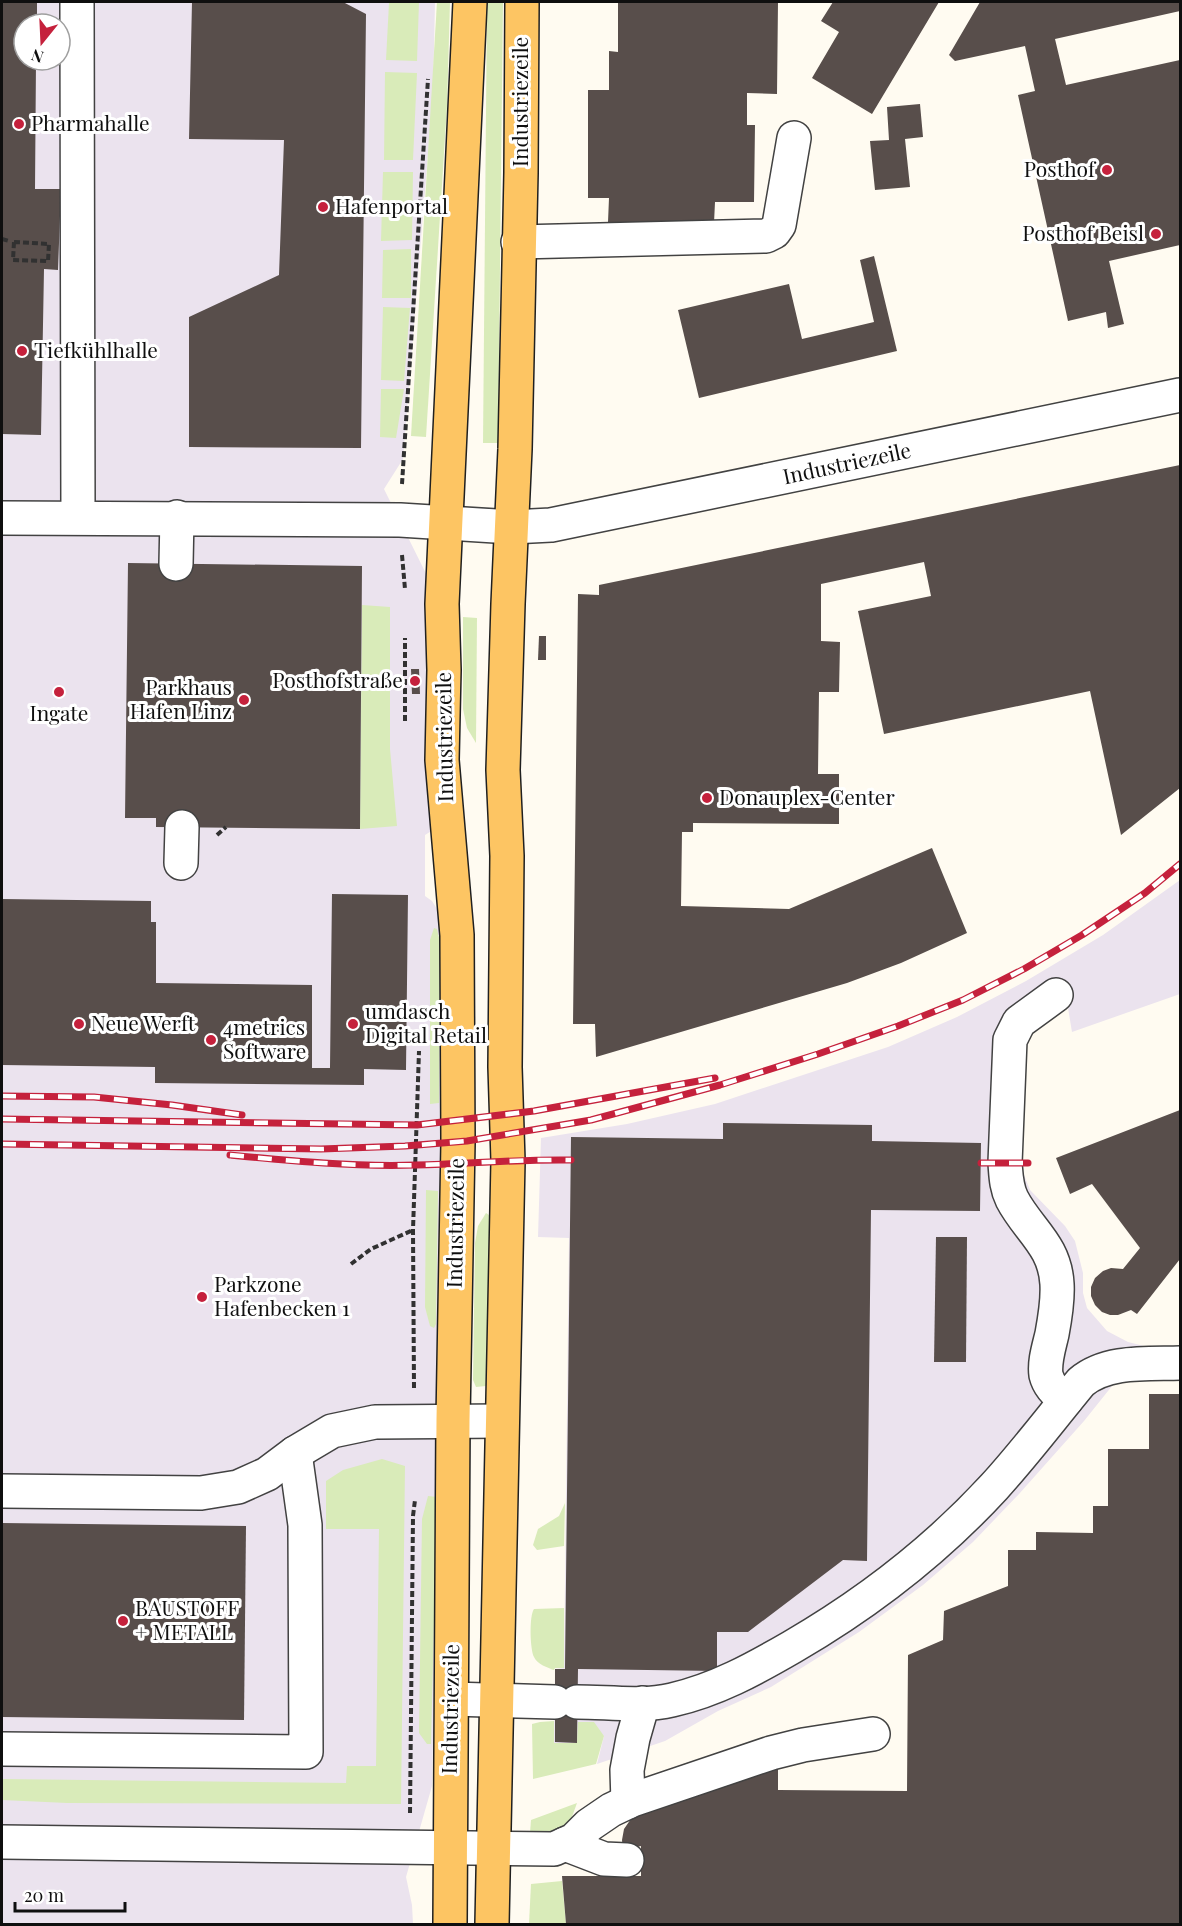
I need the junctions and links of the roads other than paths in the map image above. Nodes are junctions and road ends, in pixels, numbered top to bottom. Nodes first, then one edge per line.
1 (77, 2) edge
2 (470, 2) edge
3 (522, 2) edge
4 (794, 138) dead end
5 (519, 242) junction
6 (1180, 395) edge
7 (78, 517) junction
8 (2, 518) edge
9 (177, 518) junction
10 (446, 522) junction
11 (512, 527) junction
12 (176, 564) dead end
13 (182, 827) dead end
14 (181, 863) dead end
15 (1056, 994) dead end
16 (1179, 1363) edge
17 (1066, 1400) junction
18 (453, 1420) junction
19 (502, 1421) junction
20 (295, 1453) junction
21 (2, 1491) edge
22 (452, 1699) junction
23 (496, 1699) junction
24 (643, 1703) junction
25 (873, 1734) dead end
26 (2, 1749) edge
27 (628, 1802) junction
28 (2, 1842) edge
29 (566, 1844) junction
30 (449, 1848) junction
31 (492, 1849) junction
32 (627, 1860) dead end
33 (450, 1924) edge
34 (492, 1924) edge

1 - 7 street
2 - 10 main road, Industriezeile
3 - 5 main road, Industriezeile
4 - 5 street
5 - 11 main road, Industriezeile
6 - 11 street, Industriezeile
7 - 8 street, Industriezeile
7 - 9 street, Industriezeile
9 - 10 street, Industriezeile
9 - 12 street
10 - 11 street, Industriezeile
10 - 18 main road, Industriezeile
11 - 19 main road, Industriezeile
13 - 14 street
15 - 17 street
16 - 17 street
17 - 24 street
18 - 19 street
18 - 20 street
18 - 22 main road, Industriezeile
19 - 23 main road, Industriezeile
20 - 21 street
20 - 26 street
22 - 23 street
22 - 30 main road, Industriezeile
23 - 24 street
23 - 31 main road, Industriezeile
24 - 27 street
25 - 27 street
27 - 29 street
28 - 30 street
29 - 31 street
29 - 32 street
30 - 31 street
30 - 33 main road, Industriezeile
31 - 34 main road, Industriezeile

